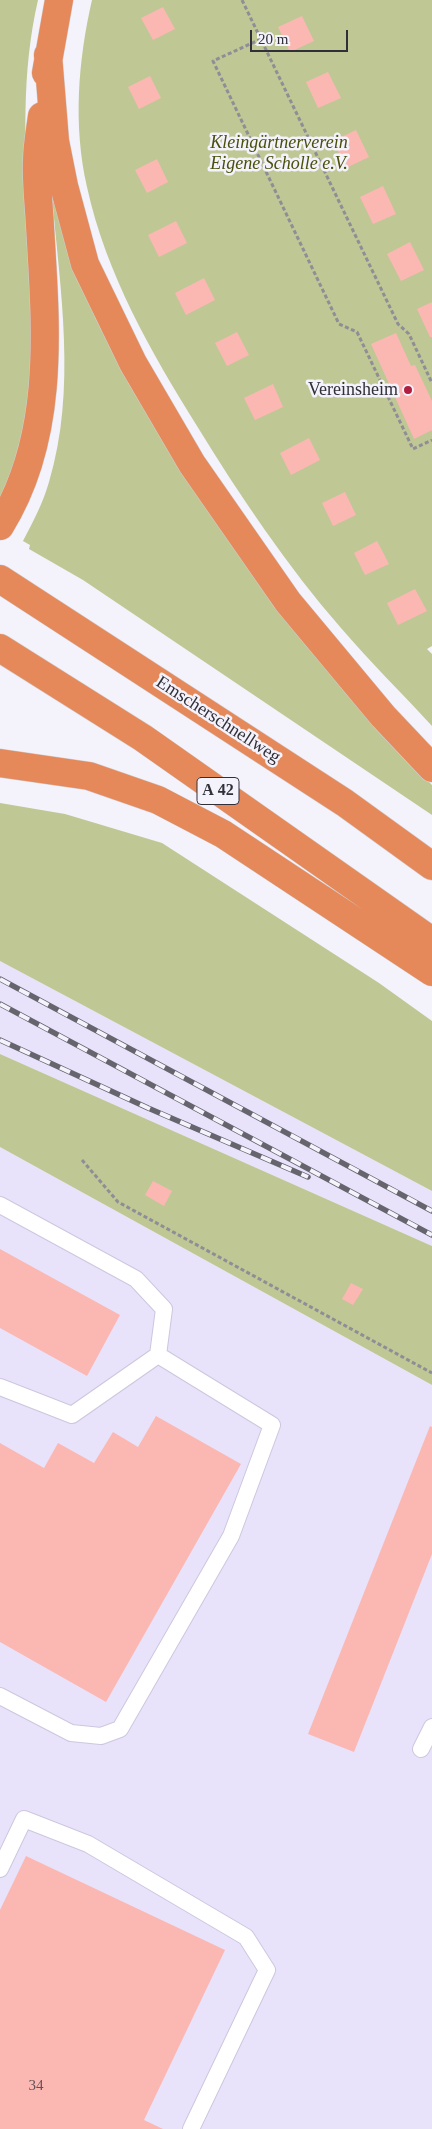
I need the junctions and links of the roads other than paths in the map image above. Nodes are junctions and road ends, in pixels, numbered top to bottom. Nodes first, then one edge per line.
1 (59, 0) edge
2 (48, 55) junction
3 (0, 526) edge
4 (2, 580) edge
5 (0, 648) edge
6 (0, 763) edge
7 (432, 768) edge
8 (432, 866) edge
9 (432, 942) edge
10 (432, 972) edge
11 (0, 1205) edge
12 (158, 1355) junction
13 (0, 1387) edge
14 (0, 1696) edge
15 (432, 1727) edge
16 (421, 1749) dead end
17 (0, 1869) edge
18 (192, 2129) edge

1 - 2 highway
2 - 3 highway
2 - 7 highway
4 - 8 highway, Emscherschnellweg
5 - 9 highway, A 42
6 - 10 highway
11 - 12 lane
12 - 13 lane
12 - 14 lane
15 - 16 lane
17 - 18 lane

